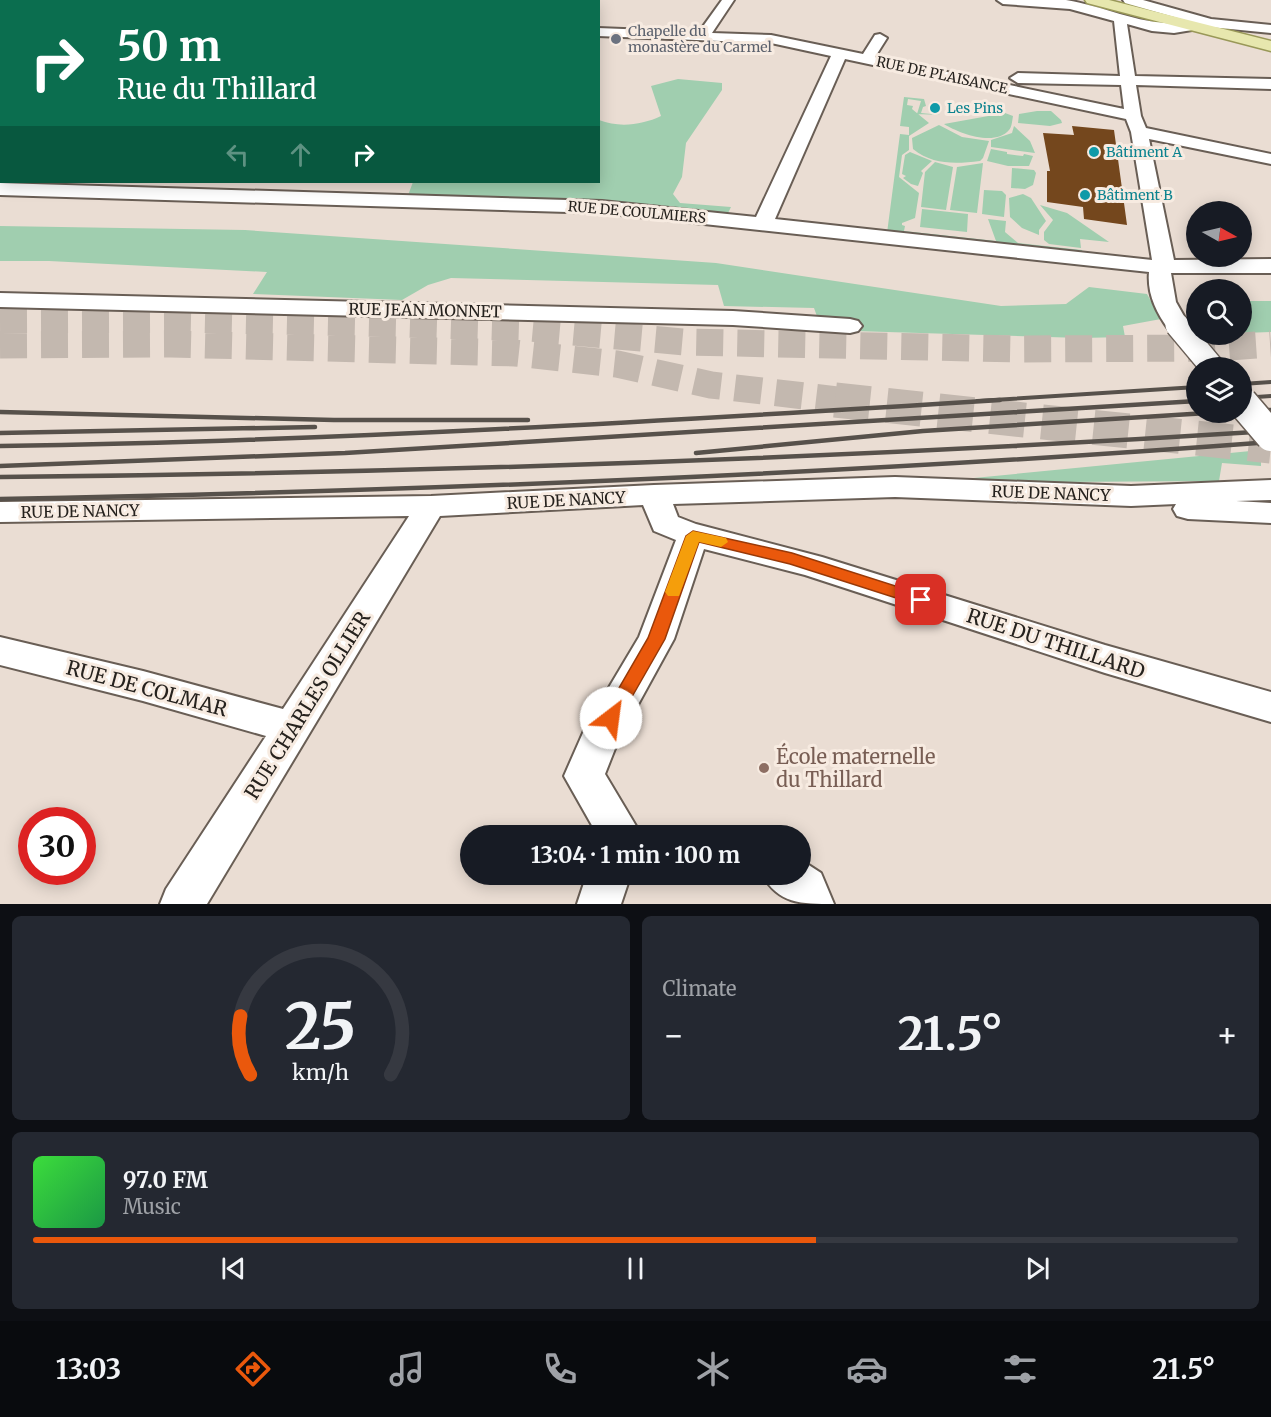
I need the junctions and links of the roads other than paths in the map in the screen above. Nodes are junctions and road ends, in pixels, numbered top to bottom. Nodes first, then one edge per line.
1 (728, 0) edge
2 (1002, 0) edge
3 (1051, 0) edge
4 (1092, 0) edge
5 (1129, 0) edge
6 (1066, 6) junction
7 (1125, 21) junction
8 (1203, 25) junction
9 (1271, 29) edge
10 (600, 32) edge
11 (704, 35) junction
12 (880, 38) dead end
13 (1271, 46) edge
14 (840, 53) junction
15 (867, 59) junction
16 (946, 76) junction
17 (1128, 81) junction
18 (1271, 84) edge
19 (1136, 124) junction
20 (1271, 159) edge
21 (125, 187) edge
22 (0, 189) edge
23 (763, 224) junction
24 (1271, 266) edge
25 (1161, 267) junction
26 (0, 300) edge
27 (850, 326) dead end
28 (1204, 357) edge
29 (1252, 414) edge
30 (1271, 436) edge
31 (1271, 490) edge
32 (654, 495) junction
33 (1131, 496) junction
34 (431, 506) junction
35 (0, 512) edge
36 (1271, 513) edge
37 (693, 536) junction
38 (0, 651) edge
39 (1271, 707) edge
40 (293, 728) junction
41 (614, 825) edge
42 (605, 885) edge
43 (800, 885) edge
44 (182, 904) edge
45 (599, 904) edge
46 (812, 904) edge

1 - 11 street
2 - 6 street
3 - 6 street
4 - 8 main road
5 - 8 street
6 - 7 street
7 - 8 street
7 - 17 street
8 - 9 street
8 - 13 main road
10 - 11 street, RUE DE PLAISANCE
11 - 14 street, RUE DE PLAISANCE
12 - 15 street
14 - 15 street, RUE DE PLAISANCE
14 - 23 street
15 - 16 street, RUE DE PLAISANCE
16 - 17 street
16 - 19 street, RUE DE PLAISANCE
17 - 18 street
17 - 19 street
19 - 20 street, RUE DE PLAISANCE
19 - 25 street
21 - 22 street, RUE DE COULMIERS
21 - 23 street, RUE DE COULMIERS
23 - 25 street, RUE DE COULMIERS
24 - 25 street, RUE DE COULMIERS
25 - 28 street, bridge
26 - 27 street, RUE JEAN MONNET
29 - 30 street, bridge
31 - 33 street, RUE DE NANCY
32 - 33 street, RUE DE NANCY
32 - 34 street, RUE DE NANCY
32 - 37 street, RUE DU THILLARD
33 - 36 street, RUE DE NANCY
34 - 35 street, RUE DE NANCY
34 - 40 street, RUE CHARLES OLLIER
37 - 39 street, RUE DU THILLARD
37 - 41 street
38 - 40 street, RUE DE COLMAR
40 - 44 street, RUE CHARLES OLLIER
42 - 45 street
43 - 46 street

